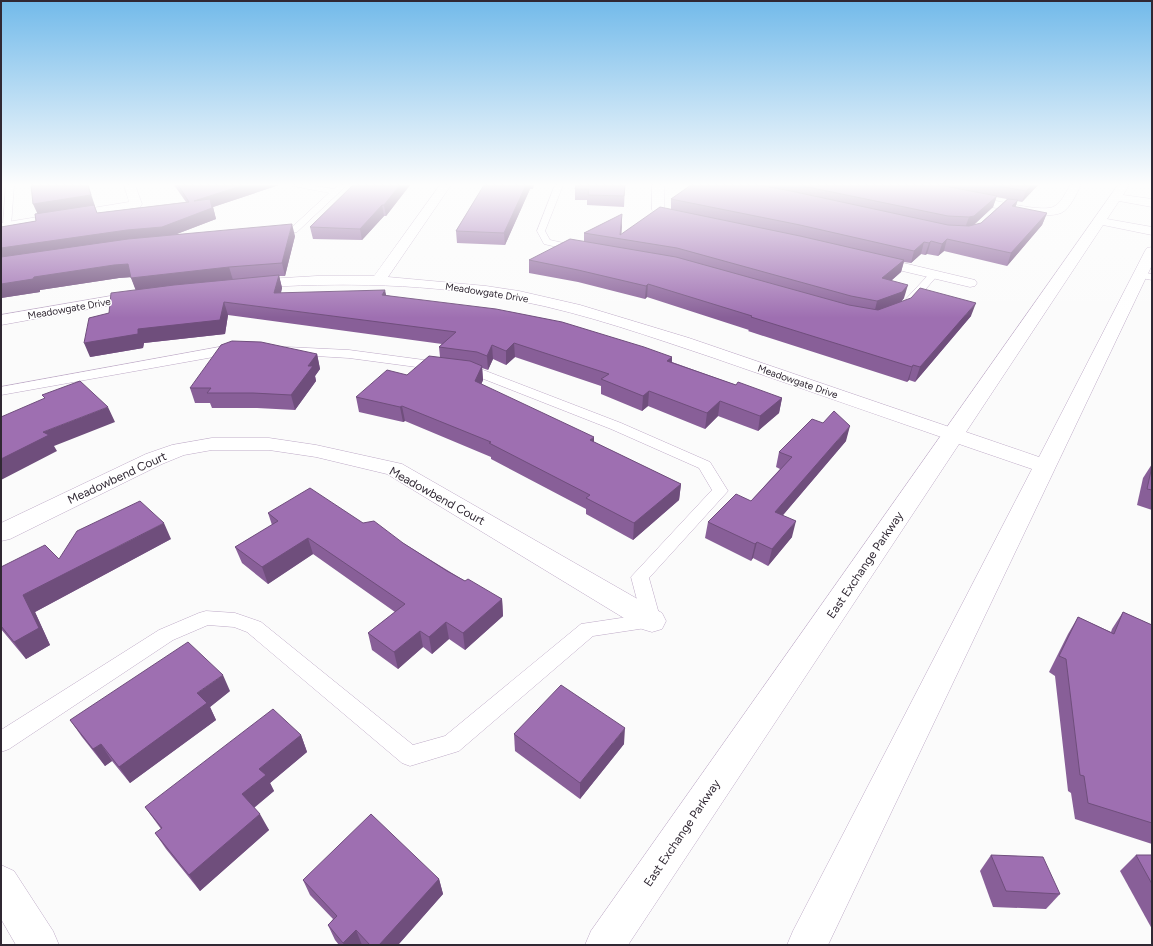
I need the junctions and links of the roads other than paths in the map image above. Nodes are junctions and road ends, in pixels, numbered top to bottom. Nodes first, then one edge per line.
1 (295, 229) edge
2 (415, 229) edge
3 (542, 229) edge
4 (1094, 229) edge
5 (265, 234) edge
6 (587, 250) edge
7 (1152, 253) edge
8 (860, 257) edge
9 (934, 274) junction
10 (1146, 276) edge
11 (378, 281) junction
12 (970, 283) dead end
13 (238, 285) edge
14 (156, 294) edge
15 (903, 308) edge
16 (1, 320) edge
17 (246, 350) edge
18 (270, 351) edge
19 (1, 391) edge
20 (954, 435) junction
21 (1045, 466) junction
22 (1, 533) edge
23 (652, 621) junction
24 (1, 742) edge
25 (1, 884) edge
26 (39, 945) edge
27 (606, 945) edge
28 (807, 945) edge

1 - 5 lane
2 - 11 street
3 - 6 lane
4 - 20 street, East Exchange Parkway
7 - 10 street
8 - 9 street
9 - 12 street
9 - 15 lane
10 - 21 street
11 - 13 street, Meadowgate Drive
11 - 20 street, Meadowgate Drive
14 - 16 street, Meadowgate Drive
17 - 19 lane
18 - 23 lane
20 - 21 street, Meadowgate Drive
20 - 27 street, East Exchange Parkway
21 - 28 street
22 - 23 street, Meadowbend Court
23 - 24 lane
25 - 26 street

